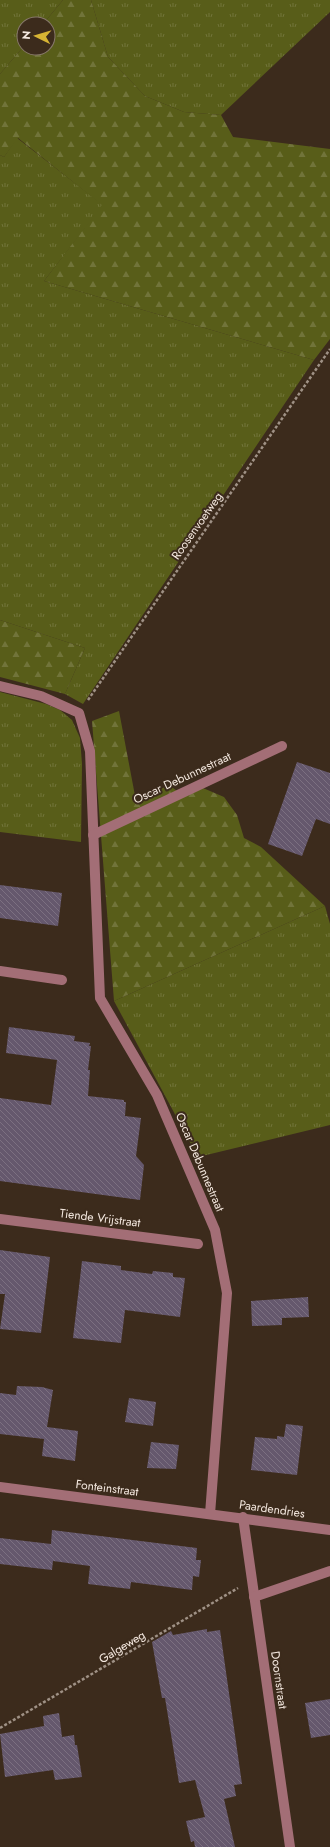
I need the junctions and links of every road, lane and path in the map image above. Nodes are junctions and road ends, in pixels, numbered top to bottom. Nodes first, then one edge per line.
1 (330, 350) edge
2 (0, 686) edge
3 (79, 713) junction
4 (282, 746) dead end
5 (92, 835) junction
6 (0, 971) edge
7 (62, 980) dead end
8 (0, 1219) edge
9 (198, 1244) dead end
10 (0, 1487) edge
11 (210, 1514) junction
12 (242, 1517) junction
13 (330, 1530) edge
14 (330, 1571) edge
15 (252, 1580) junction
16 (254, 1597) junction
17 (0, 1728) edge
18 (290, 1847) edge

1 - 3 path, Roosenvoetweg
2 - 3 street
3 - 5 street, Oscar Debunnestraat
4 - 5 street, Oscar Debunnestraat
5 - 11 street, Oscar Debunnestraat
6 - 7 street
8 - 9 street, Tiende Vrijstraat
10 - 11 street, Fonteinstraat
11 - 12 street, Paardendries
12 - 13 street, Paardendries
12 - 15 street, Doornstraat
14 - 16 street
15 - 16 street, Doornstraat
15 - 17 path, Galgeweg
16 - 18 street, Doornstraat

